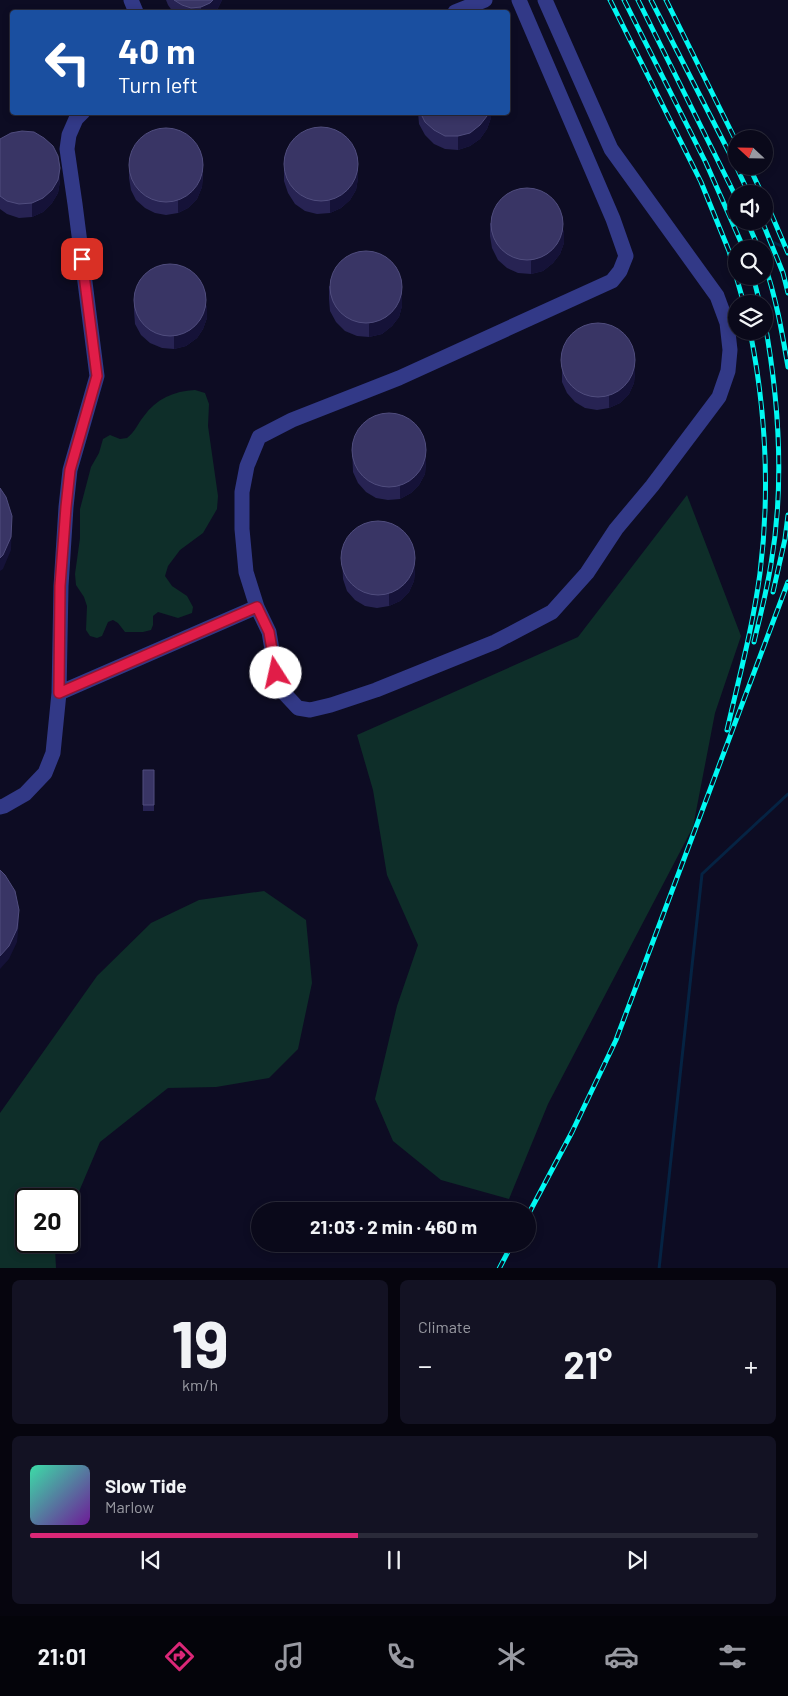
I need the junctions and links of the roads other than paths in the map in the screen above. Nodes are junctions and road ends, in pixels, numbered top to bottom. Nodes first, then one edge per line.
1 (485, 0) edge
2 (519, 0) edge
3 (545, 0) edge
4 (459, 10) edge
5 (81, 115) edge
6 (257, 607) junction
7 (59, 693) junction
8 (0, 806) edge

1 - 4 lane
2 - 6 lane
3 - 6 lane
5 - 7 lane
6 - 7 lane
7 - 8 lane

